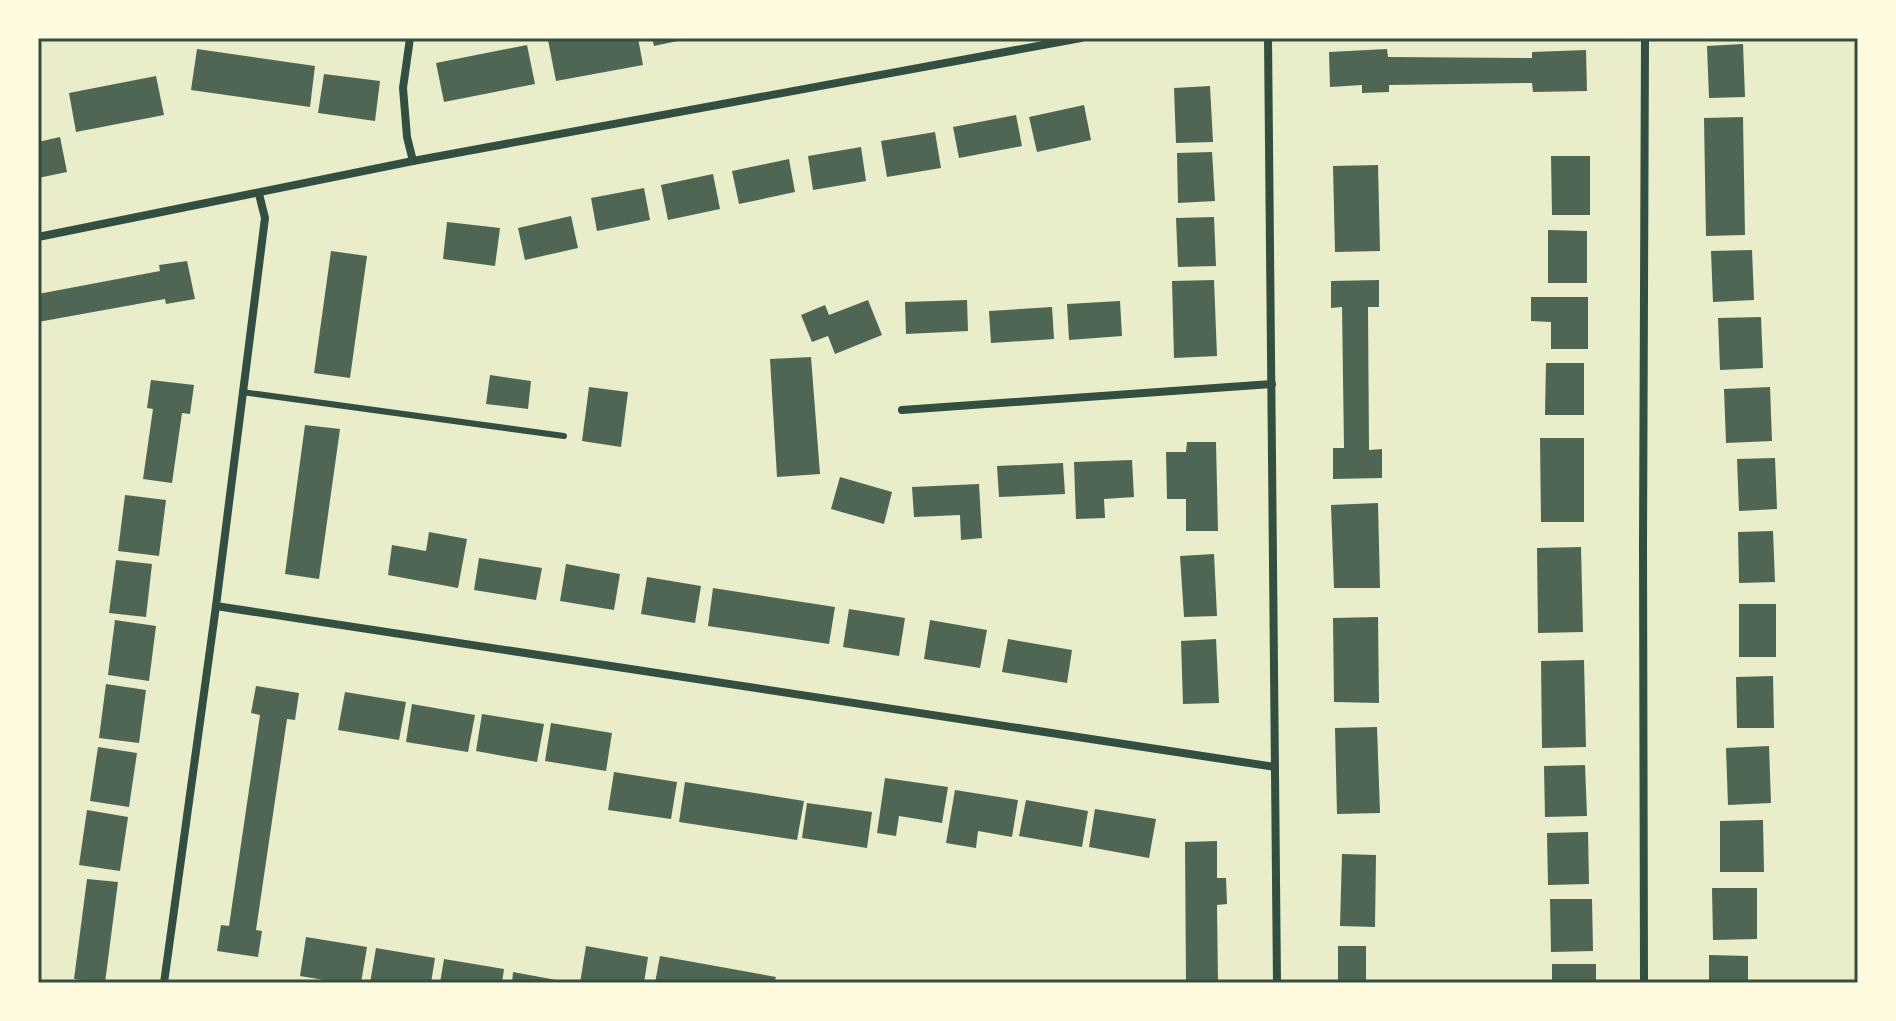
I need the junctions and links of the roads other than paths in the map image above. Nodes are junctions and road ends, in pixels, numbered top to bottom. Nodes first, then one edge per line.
1 (410, 38) edge
2 (1081, 38) edge
3 (1268, 38) edge
4 (1645, 38) edge
5 (413, 161) junction
6 (259, 194) junction
7 (38, 237) edge
8 (1272, 384) junction
9 (242, 392) junction
10 (902, 410) dead end
11 (564, 436) dead end
12 (216, 606) junction
13 (1275, 767) junction
14 (164, 983) edge
15 (1277, 983) edge
16 (1644, 983) edge

1 - 5 street
2 - 5 street
3 - 8 street
4 - 16 street
5 - 6 street
6 - 7 street
6 - 9 street
8 - 10 street
8 - 13 street
9 - 11 lane
9 - 12 street
12 - 13 street
12 - 14 street
13 - 15 street

